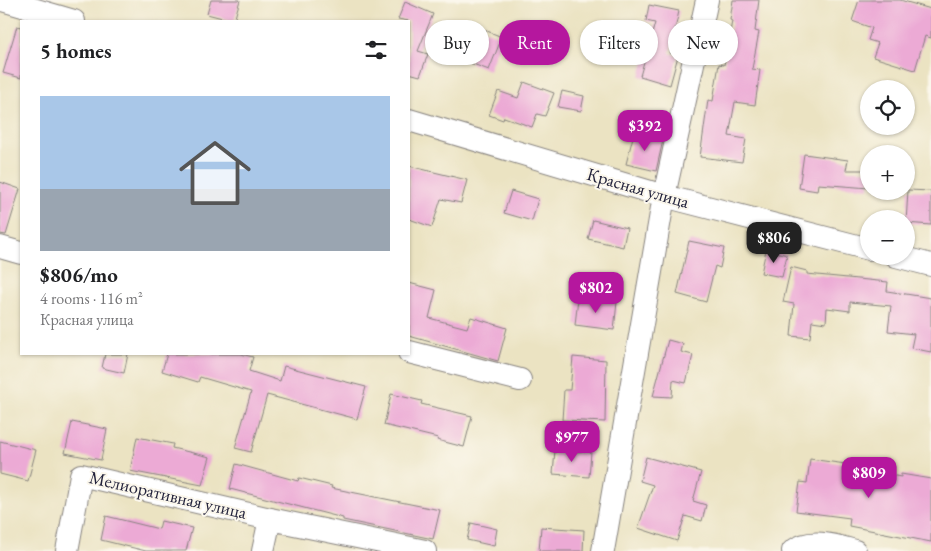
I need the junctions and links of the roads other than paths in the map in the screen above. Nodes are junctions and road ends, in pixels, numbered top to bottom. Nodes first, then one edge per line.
1 (2, 0) edge
2 (707, 0) edge
3 (71, 20) edge
4 (410, 120) edge
5 (664, 196) junction
6 (0, 247) edge
7 (860, 247) edge
8 (20, 253) edge
9 (915, 261) edge
10 (931, 265) edge
11 (410, 352) edge
12 (520, 380) dead end
13 (270, 518) junction
14 (67, 551) edge
15 (263, 551) edge
16 (425, 551) edge
17 (603, 551) edge
18 (793, 551) edge
19 (855, 551) edge

1 - 3 street
2 - 5 street
4 - 5 street, Красная улица
5 - 7 street, Красная улица
5 - 17 street
6 - 8 street
9 - 10 street
11 - 12 street
13 - 14 street, Мелиоративная улица
13 - 15 street, Мелиоративная улица
13 - 16 street, Мелиоративная улица
18 - 19 street

